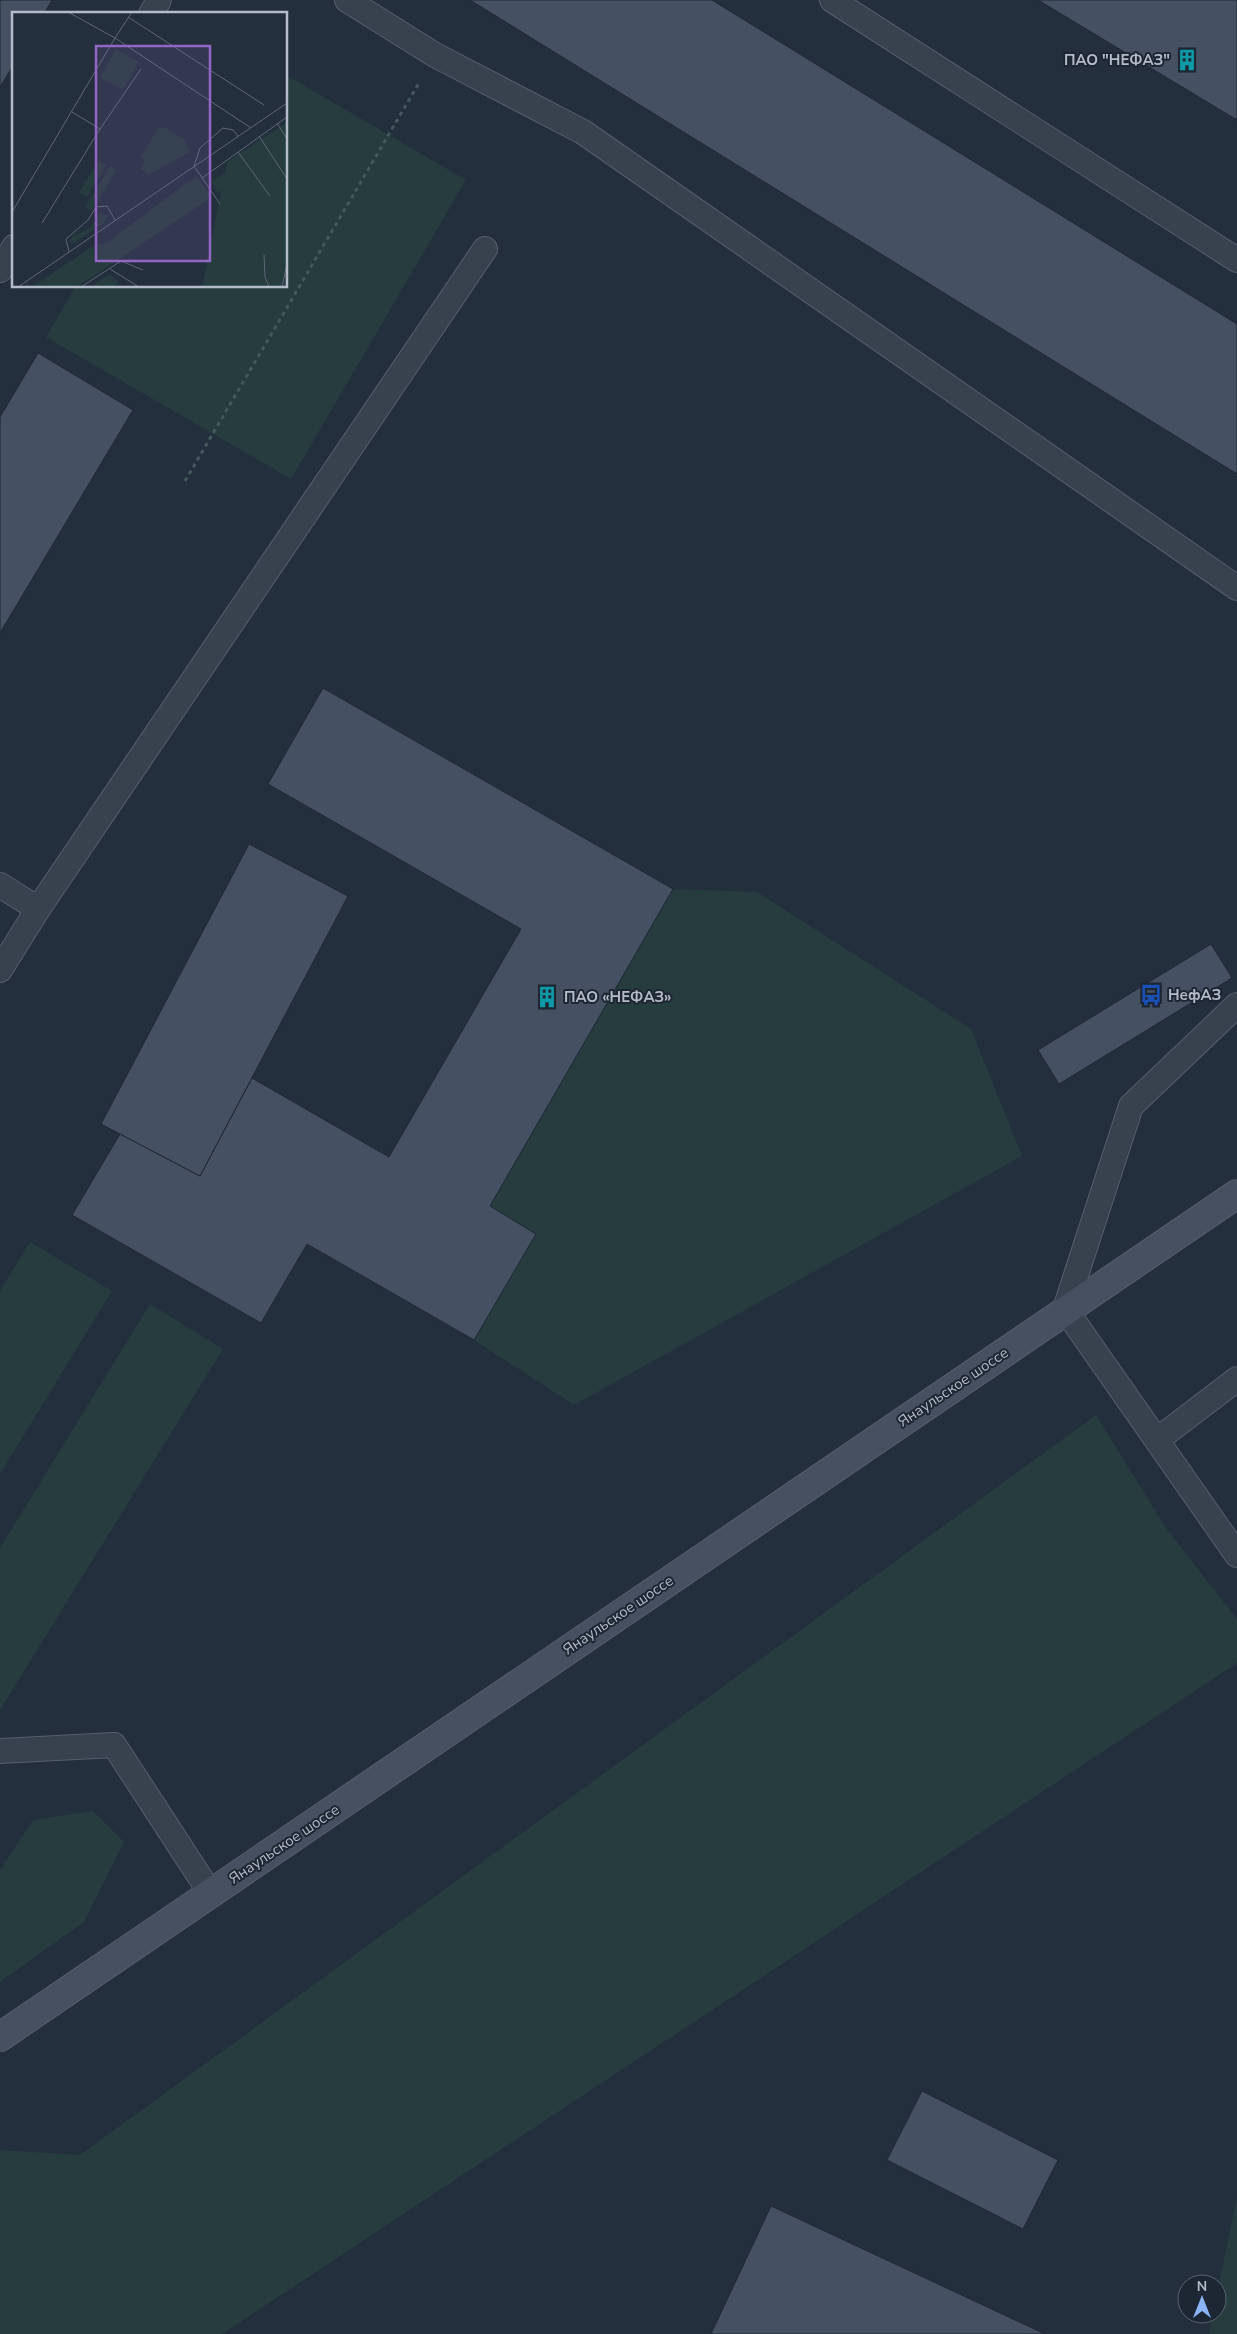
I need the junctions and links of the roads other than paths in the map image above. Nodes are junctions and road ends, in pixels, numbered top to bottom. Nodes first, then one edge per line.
1 (159, 0) edge
2 (347, 0) edge
3 (832, 0) edge
4 (151, 12) edge
5 (485, 249) dead end
6 (12, 250) edge
7 (1237, 260) edge
8 (0, 270) edge
9 (1237, 588) edge
10 (0, 885) edge
11 (38, 909) junction
12 (0, 970) edge
13 (1237, 1005) edge
14 (1237, 1194) edge
15 (1065, 1310) junction
16 (1237, 1379) edge
17 (1156, 1440) junction
18 (1237, 1554) edge
19 (0, 1751) edge
20 (211, 1894) junction
21 (0, 2037) edge

1 - 4 lane
2 - 9 lane
3 - 7 lane
5 - 11 lane
6 - 8 lane
10 - 11 lane
11 - 12 lane
13 - 15 lane
14 - 15 main road, Янаульское шоссе
15 - 17 lane
15 - 20 main road, Янаульское шоссе
16 - 17 lane
17 - 18 lane
19 - 20 lane
20 - 21 main road, Янаульское шоссе

